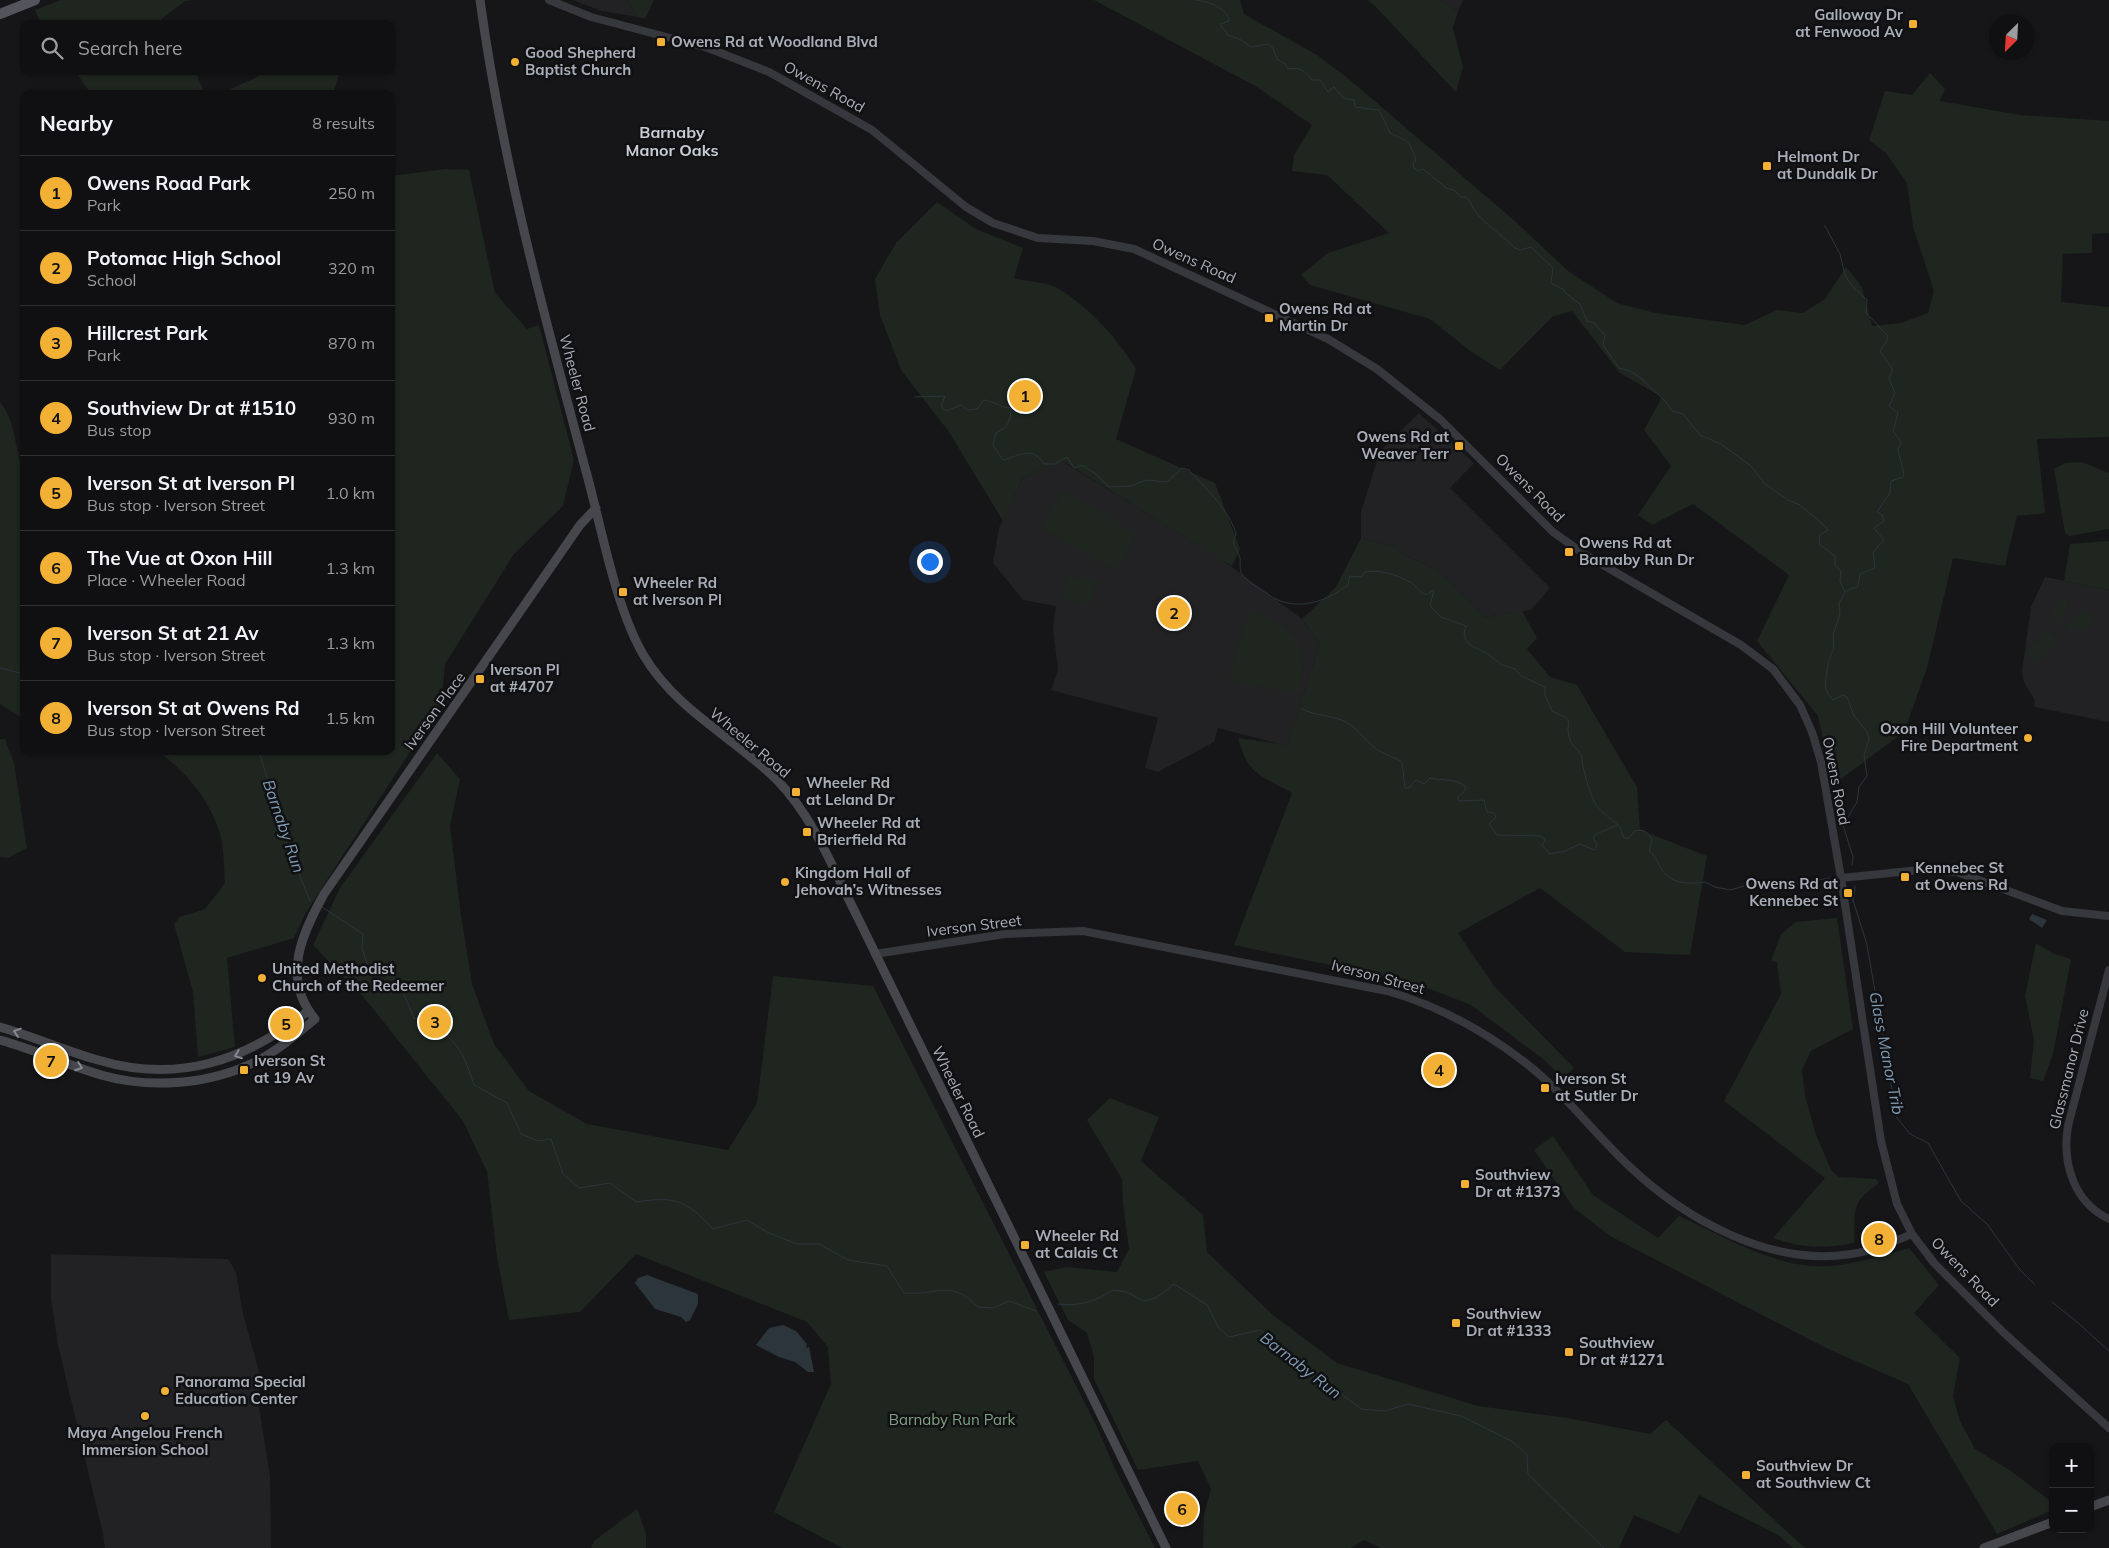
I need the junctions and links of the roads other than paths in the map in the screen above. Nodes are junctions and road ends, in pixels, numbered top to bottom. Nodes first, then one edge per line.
1 (35, 0) edge
2 (480, 0) edge
3 (549, 0) edge
4 (0, 14) edge
5 (596, 508) junction
6 (1841, 878) junction
7 (2109, 916) edge
8 (875, 954) junction
9 (2109, 970) edge
10 (308, 1011) junction
11 (0, 1028) edge
12 (0, 1040) edge
13 (2109, 1220) edge
14 (1912, 1234) junction
15 (2109, 1428) edge
16 (2109, 1500) edge
17 (2094, 1506) edge
18 (2049, 1524) edge
19 (1166, 1548) edge
20 (1984, 1548) edge

1 - 4 main road
2 - 5 main road, Wheeler Road
3 - 6 street, Owens Road
5 - 8 main road, Wheeler Road
5 - 10 main road, Iverson Place
6 - 7 street
6 - 14 street, Owens Road
8 - 14 street, Iverson Street
8 - 19 main road, Wheeler Road
9 - 13 street, Glassmanor Drive
10 -> 11 main road
12 -> 10 main road, Iverson Place
14 - 15 street, Owens Road
16 - 17 main road
18 - 20 main road

